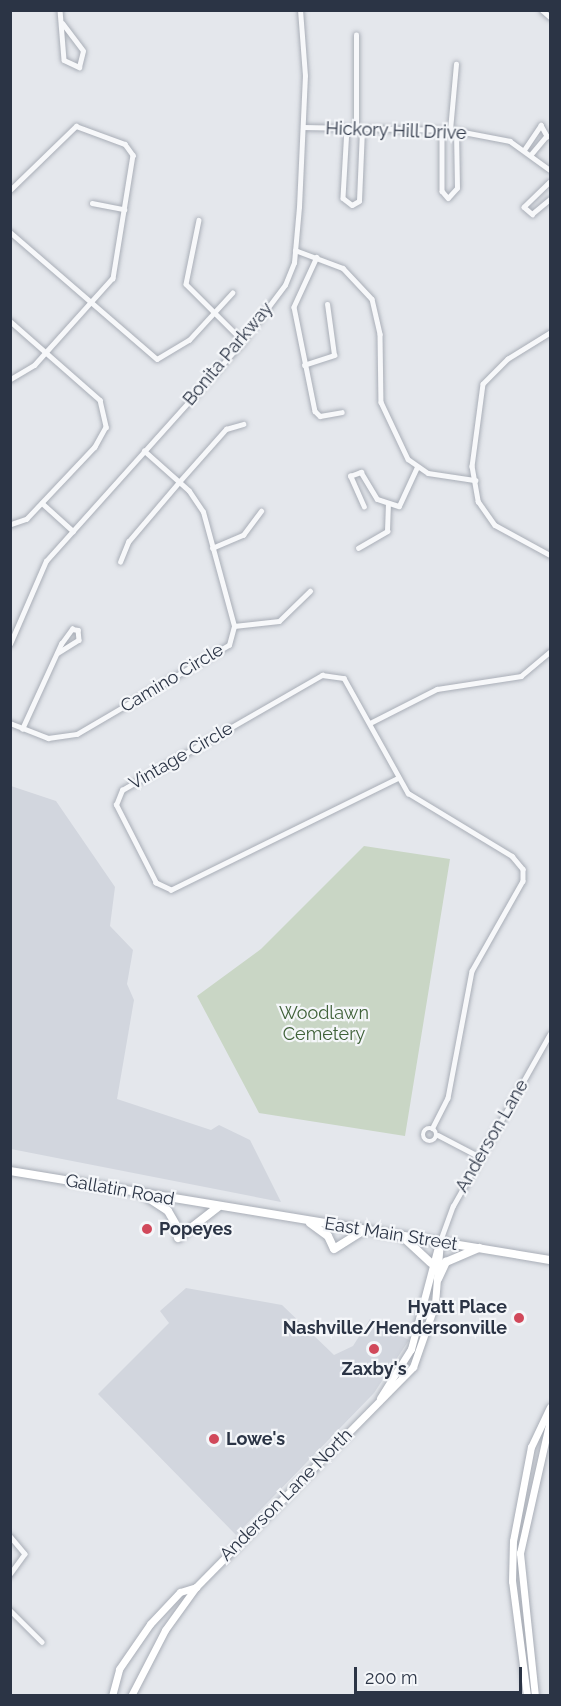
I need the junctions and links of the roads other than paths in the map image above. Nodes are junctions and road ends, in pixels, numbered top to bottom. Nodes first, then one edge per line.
1 (60, 10) edge
2 (300, 10) edge
3 (542, 10) edge
4 (550, 17) edge
5 (63, 24) junction
6 (357, 35) dead end
7 (456, 64) dead end
8 (303, 128) junction
9 (347, 128) junction
10 (359, 129) junction
11 (442, 130) junction
12 (453, 130) junction
13 (524, 150) junction
14 (531, 154) junction
15 (550, 170) edge
16 (550, 182) edge
17 (10, 190) edge
18 (550, 199) edge
19 (92, 203) dead end
20 (124, 209) junction
21 (199, 220) dead end
22 (10, 232) edge
23 (295, 250) junction
24 (317, 257) junction
25 (232, 293) dead end
26 (90, 304) junction
27 (327, 304) dead end
28 (214, 313) junction
29 (10, 321) edge
30 (550, 333) edge
31 (243, 341) junction
32 (44, 353) junction
33 (304, 365) junction
34 (10, 380) edge
35 (342, 412) dead end
36 (243, 424) dead end
37 (144, 451) junction
38 (417, 467) junction
39 (475, 480) junction
40 (179, 482) junction
41 (42, 502) junction
42 (388, 506) junction
43 (364, 507) dead end
44 (261, 511) dead end
45 (10, 525) edge
46 (73, 531) junction
47 (213, 548) junction
48 (358, 548) dead end
49 (550, 555) edge
50 (120, 562) dead end
51 (310, 591) dead end
52 (234, 626) junction
53 (10, 645) edge
54 (550, 652) edge
55 (58, 653) junction
56 (10, 723) edge
57 (370, 723) junction
58 (22, 729) junction
59 (399, 778) junction
60 (550, 1034) edge
61 (433, 1128) junction
62 (438, 1135) junction
63 (480, 1157) junction
64 (10, 1171) edge
65 (141, 1194) junction
66 (218, 1207) junction
67 (231, 1209) joint
68 (306, 1221) junction
69 (365, 1230) junction
70 (399, 1235) junction
71 (440, 1241) junction
72 (480, 1248) junction
73 (550, 1262) edge
74 (431, 1263) junction
75 (438, 1279) junction
76 (376, 1404) junction
77 (550, 1407) edge
78 (550, 1420) edge
79 (526, 1474) junction
80 (534, 1477) junction
81 (10, 1536) edge
82 (516, 1553) junction
83 (10, 1575) edge
84 (196, 1587) junction
85 (10, 1610) edge
86 (527, 1622) junction
87 (519, 1623) junction
88 (42, 1642) dead end
89 (112, 1695) edge
90 (131, 1695) edge
91 (527, 1695) edge
92 (535, 1695) edge

1 - 5 street
2 - 8 street, Bonita Parkway
3 - 4 street
5 - 5 street
6 - 10 street
7 - 12 street
8 - 9 street, Hickory Hill Drive
8 - 23 street, Bonita Parkway
9 - 10 street, Hickory Hill Drive
9 - 10 street
10 - 11 street, Hickory Hill Drive
11 - 12 street, Hickory Hill Drive
11 - 12 street
12 - 13 street, Hickory Hill Drive
13 - 14 street, Hickory Hill Drive
13 - 14 street
14 - 15 street, Hickory Hill Drive
16 - 18 street
17 - 20 street
19 - 20 street
20 - 26 street
21 - 28 street
22 - 26 street
23 - 24 street
23 - 31 street, Bonita Parkway
24 - 33 street
24 - 38 street
25 - 28 street
26 - 28 street
26 - 32 street
27 - 33 street
28 - 31 street
29 - 32 street
30 - 39 street
31 - 37 street, Bonita Parkway
32 - 34 street
32 - 41 street
33 - 35 street
36 - 40 street
37 - 40 street, Camino Circle
37 - 46 street, Bonita Parkway
38 - 39 street
38 - 42 street
39 - 49 street
40 - 47 street, Camino Circle
40 - 50 street
41 - 45 street
41 - 46 street
42 - 43 street
42 - 48 street
44 - 47 street
46 - 53 street, Bonita Parkway
47 - 52 street, Camino Circle
51 - 52 street
52 - 58 street, Camino Circle
54 - 57 street
55 - 55 street
55 - 58 street
56 - 58 street, Camino Circle
57 - 59 street, Vintage Circle
57 - 59 street, Vintage Circle
59 - 61 street, Vintage Circle
60 - 63 street, Anderson Lane
61 - 62 street
61 - 62 street
62 - 63 street
63 - 71 street, Anderson Lane
64 - 65 main road, Gallatin Road
65 - 66 main road, Gallatin Road
65 - 66 main road
66 - 67 main road, Gallatin Road
67 - 68 main road, East Main Street
68 - 69 main road, East Main Street
68 - 69 main road
69 - 70 main road, East Main Street
70 - 71 main road, East Main Street
70 - 74 main road
71 - 72 main road, East Main Street
71 - 74 street, Anderson Lane North
71 - 75 street, Anderson Lane North
72 - 73 main road, East Main Street
72 - 75 main road
74 - 76 street, Anderson Lane North
75 - 76 street, Anderson Lane North
76 - 84 street, Anderson Lane North
77 - 79 street
78 - 80 street
79 - 80 street
79 - 82 street
80 - 82 street
81 - 83 street
82 - 86 street
82 - 87 street
84 - 89 street, Anderson Lane North
84 - 90 street, Anderson Lane North
85 - 88 street
86 - 87 street
86 - 92 street
87 - 91 street

